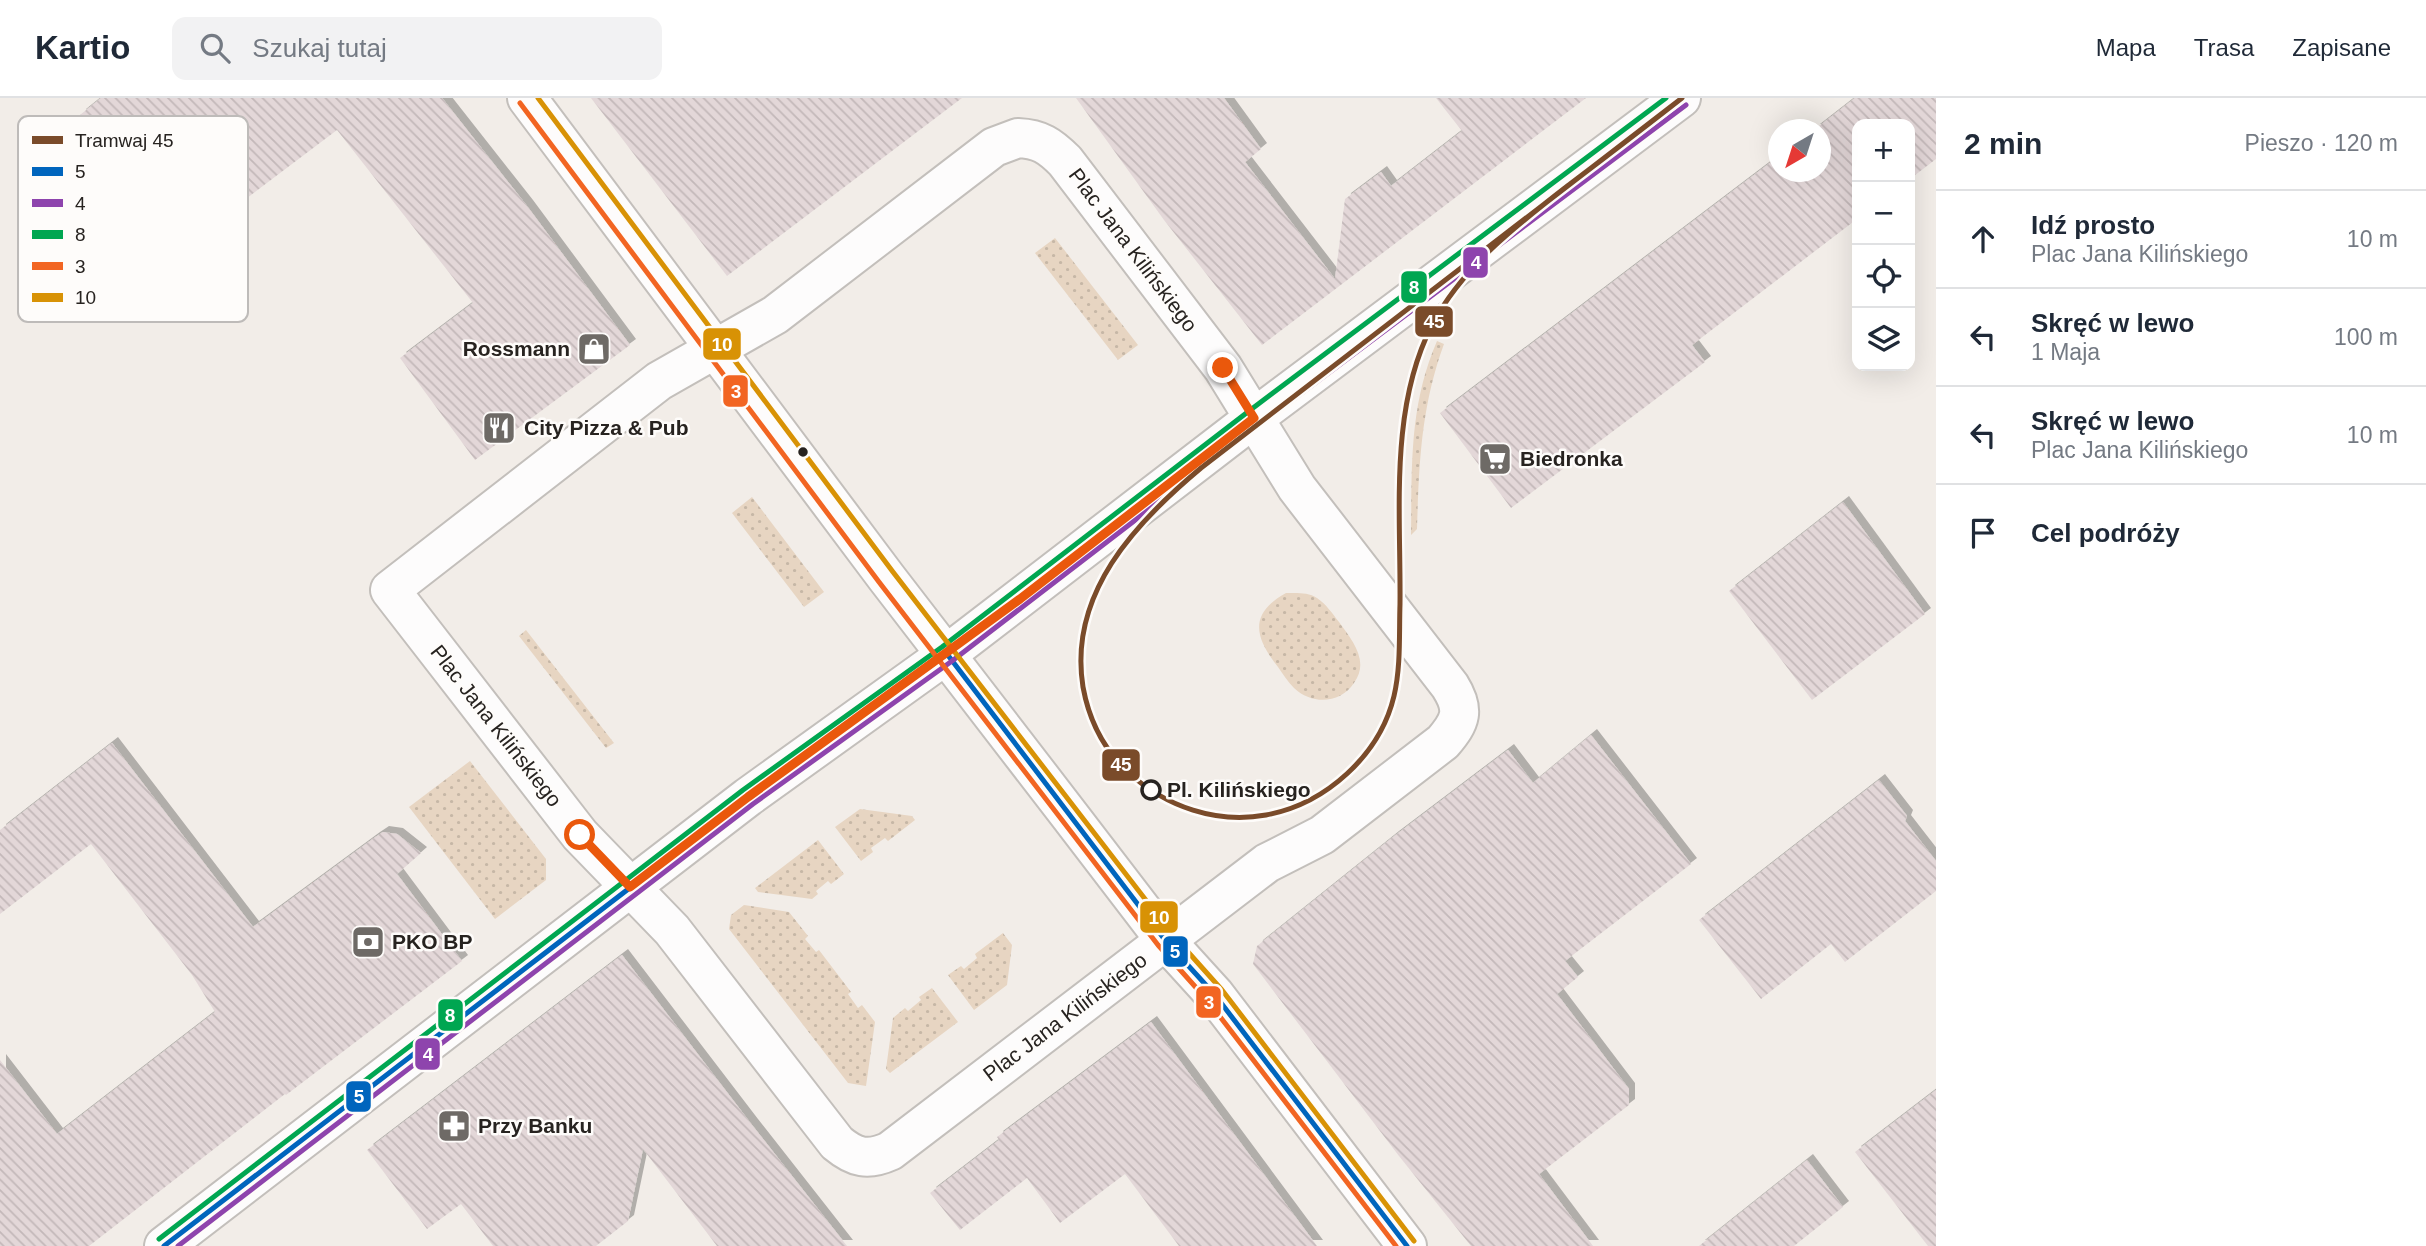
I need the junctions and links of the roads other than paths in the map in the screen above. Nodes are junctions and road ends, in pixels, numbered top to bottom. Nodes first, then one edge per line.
1 (527, 98) edge
2 (1681, 98) edge
3 (716, 349) junction
4 (1254, 418) junction
5 (947, 654) junction
6 (630, 887) junction
7 (1165, 940) junction
8 (164, 1246) edge
9 (1407, 1246) edge

1 - 3 street
2 - 4 street
3 - 4 street, Plac Jana Kilińskiego
3 - 5 street
3 - 6 street, Plac Jana Kilińskiego
4 - 5 street
4 - 7 street, Plac Jana Kilińskiego
5 - 6 street
5 - 7 street
6 - 7 street, Plac Jana Kilińskiego
6 - 8 street
7 - 9 street

